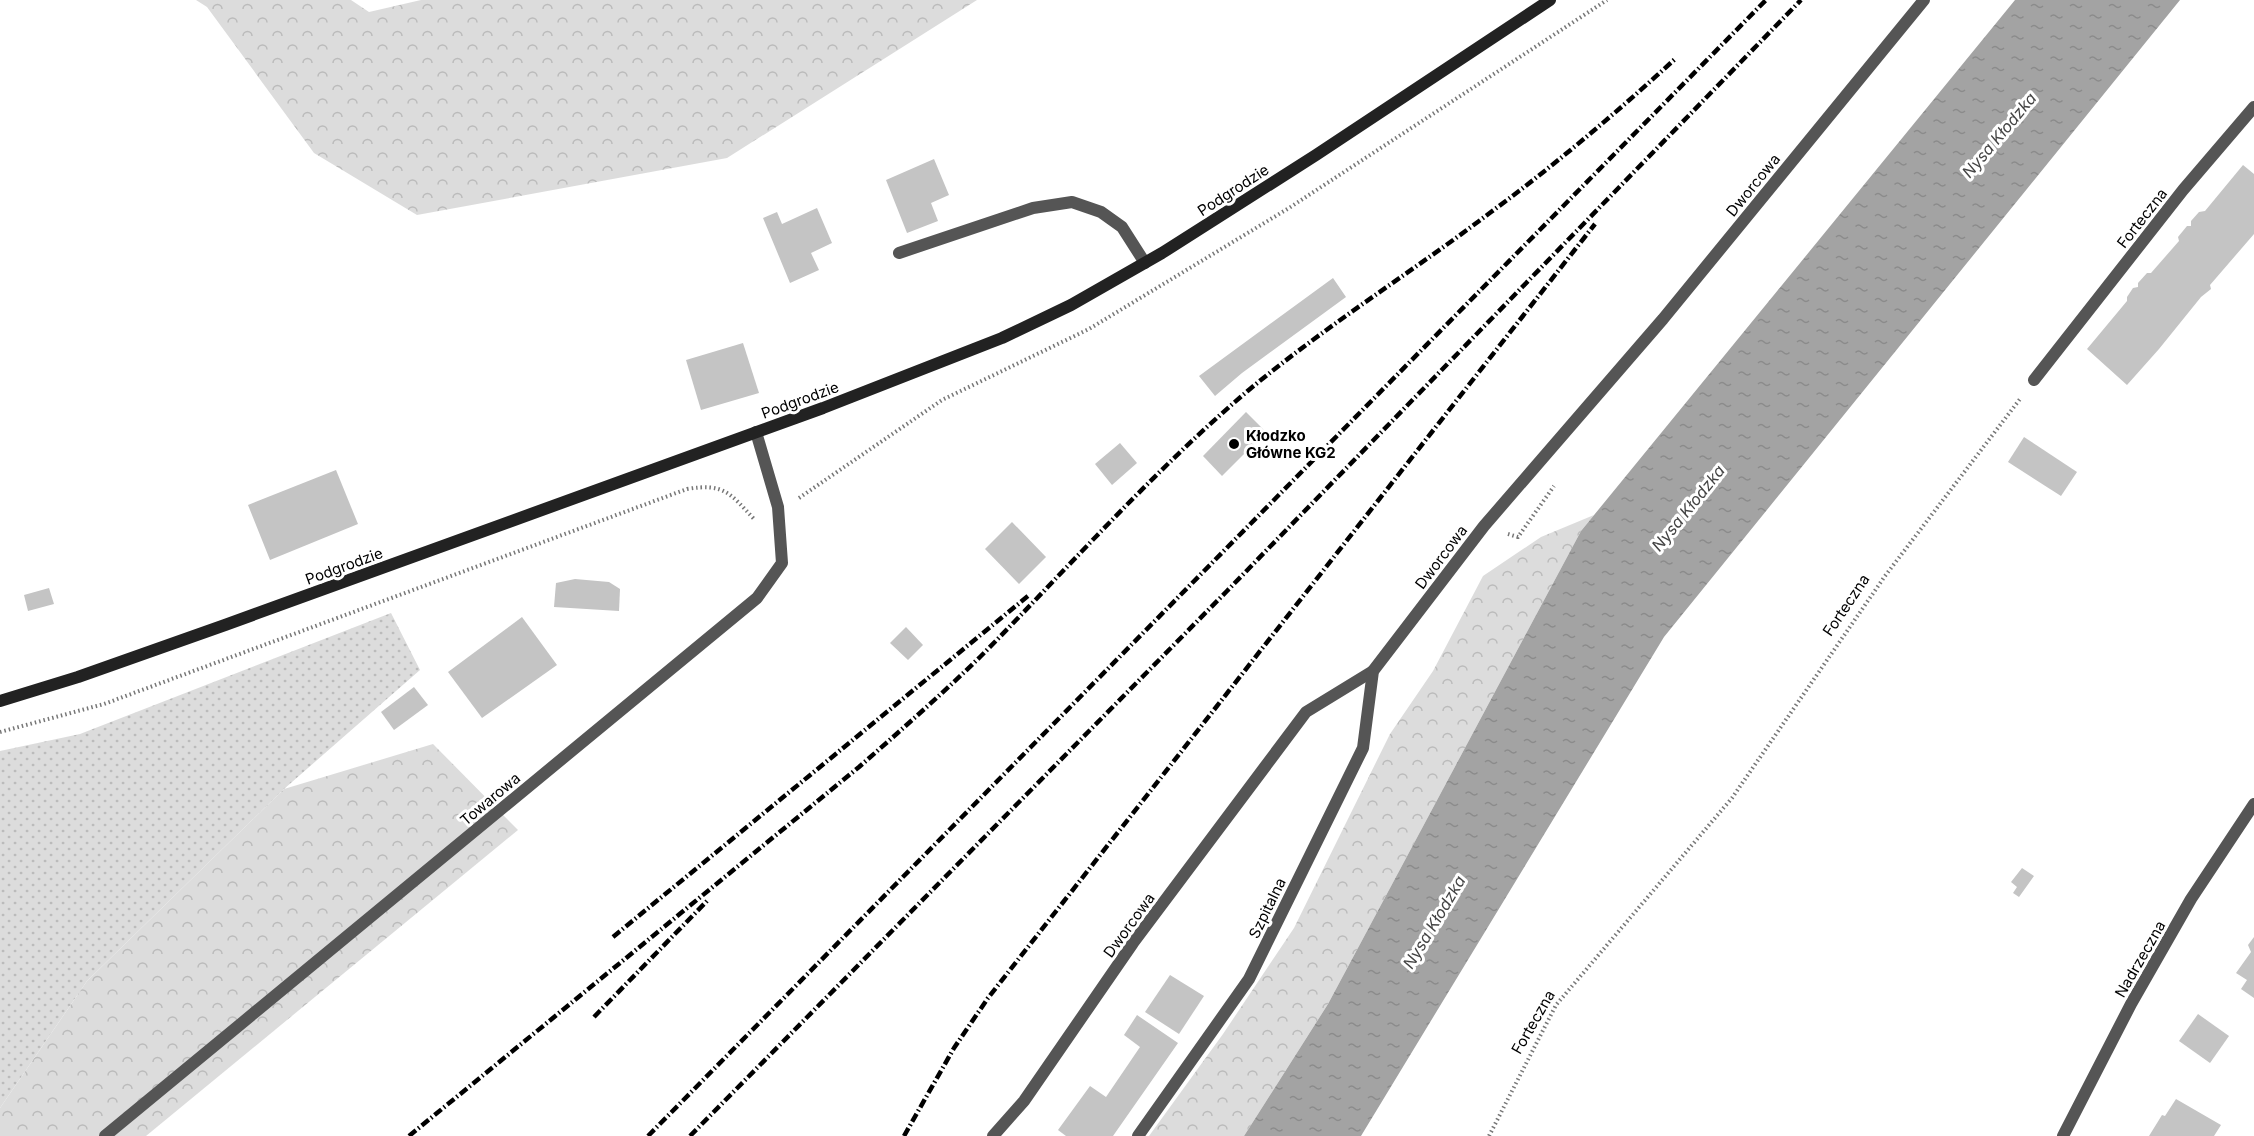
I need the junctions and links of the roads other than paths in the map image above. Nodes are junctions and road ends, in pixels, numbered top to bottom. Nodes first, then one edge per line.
1 (1550, 0) edge
2 (1924, 0) edge
3 (2254, 107) edge
4 (900, 253) dead end
5 (1145, 263) junction
6 (2034, 380) road end
7 (756, 432) junction
8 (1373, 671) junction
9 (0, 701) edge
10 (2254, 804) edge
11 (105, 1136) edge
12 (993, 1136) edge
13 (1138, 1136) edge
14 (2063, 1136) edge

1 - 5 main road, Podgrodzie
2 - 8 street, Dworcowa
3 - 6 street, Forteczna
4 - 5 street
5 - 7 main road, Podgrodzie
7 - 9 main road, Podgrodzie
7 - 11 street, Towarowa
8 - 12 street, Dworcowa
8 - 13 street, Szpitalna
10 - 14 street, Nadrzeczna

